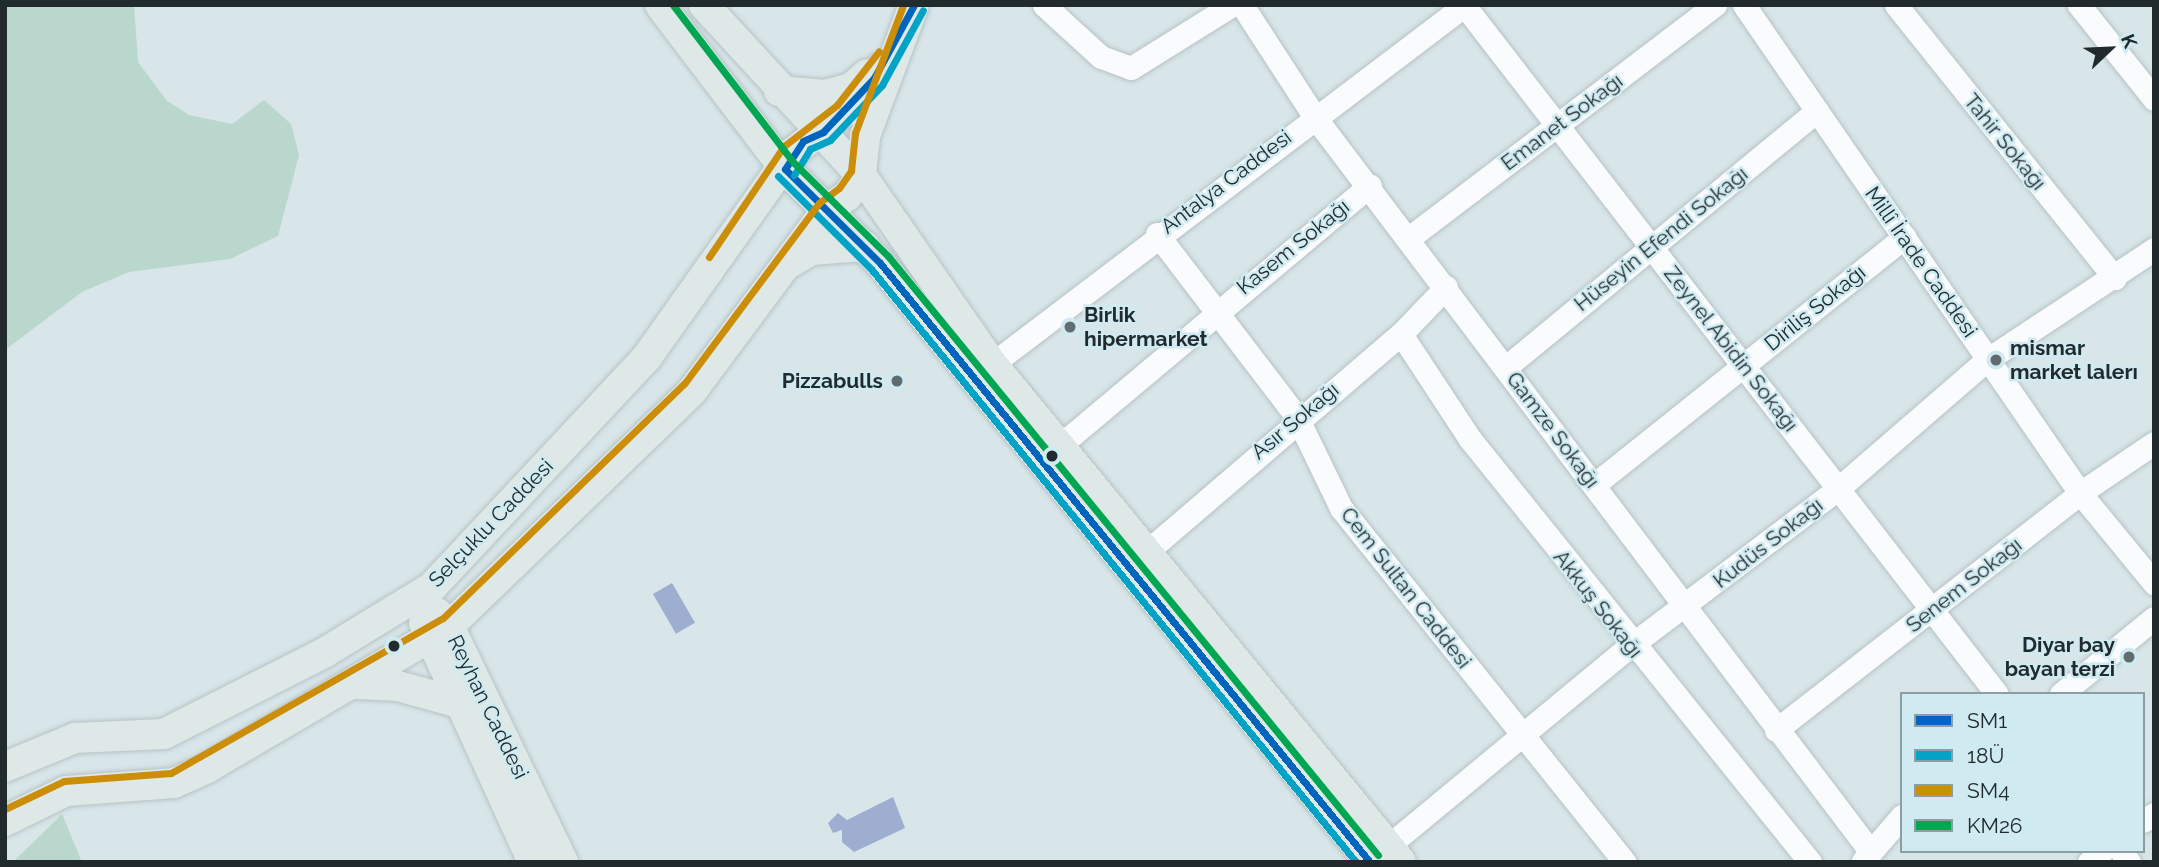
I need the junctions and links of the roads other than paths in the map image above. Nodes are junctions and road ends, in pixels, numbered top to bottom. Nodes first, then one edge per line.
1 (660, 5) edge
2 (704, 5) edge
3 (914, 5) edge
4 (1044, 5) edge
5 (1232, 5) edge
6 (1241, 5) edge
7 (1465, 5) edge
8 (1715, 5) edge
9 (1744, 5) edge
10 (1896, 5) edge
11 (2079, 5) edge
12 (902, 36) junction
13 (779, 91) junction
14 (2154, 99) edge
15 (1817, 111) junction
16 (1314, 116) junction
17 (1558, 126) junction
18 (823, 132) junction
19 (785, 169) junction
20 (861, 175) junction
21 (1370, 185) junction
22 (827, 209) junction
23 (1157, 234) junction
24 (1904, 237) junction
25 (1409, 238) junction
26 (865, 246) junction
27 (1651, 247) junction
28 (2154, 249) edge
29 (788, 264) junction
30 (2115, 278) junction
31 (1446, 287) junction
32 (1215, 312) junction
33 (1401, 334) junction
34 (1988, 359) junction
35 (992, 365) junction
36 (1506, 367) junction
37 (1742, 368) junction
38 (1297, 417) junction
39 (2154, 443) edge
40 (1058, 447) junction
41 (1595, 484) junction
42 (1840, 487) junction
43 (2080, 493) junction
44 (1144, 554) junction
45 (2154, 583) edge
46 (418, 595) junction
47 (1688, 606) junction
48 (1936, 608) junction
49 (2154, 618) edge
50 (438, 634) junction
51 (1630, 646) junction
52 (357, 684) junction
53 (1996, 692) edge
54 (2063, 692) edge
55 (456, 702) junction
56 (1776, 730) junction
57 (1522, 734) junction
58 (5, 768) edge
59 (1900, 818) edge
60 (5, 821) edge
61 (1866, 856) edge
62 (1386, 857) edge
63 (533, 862) edge
64 (564, 862) edge
65 (1625, 862) edge
66 (1810, 862) edge

1 - 19 main road
2 - 13 main road
3 - 12 main road
4 - 5 street
6 - 16 street, Gamze Sokağı
7 - 16 street, Antalya Caddesi
7 - 17 street, Zeynel Abidin Sokağı
8 - 17 street, Emanet Sokağı
9 - 15 street, Millî İrade Caddesi
10 - 30 street, Tahir Sokağı
11 - 14 street
12 - 13 main road
12 - 18 main road, Selçuklu Caddesi
12 - 20 main road
13 - 18 main road
15 - 24 street, Millî İrade Caddesi
15 - 27 street, Hüseyin Efendi Sokağı
16 - 21 street, Gamze Sokağı
16 - 23 street, Antalya Caddesi
17 - 25 street, Emanet Sokağı
17 - 27 street, Zeynel Abidin Sokağı
18 - 19 main road, Selçuklu Caddesi
18 - 20 main road
19 - 22 main road
19 - 46 main road, Selçuklu Caddesi
20 - 22 main road, Selçuklu Caddesi
20 - 35 main road
21 - 25 street, Gamze Sokağı
21 - 32 street, Kasem Sokağı
22 - 26 main road
22 - 29 main road, Selçuklu Caddesi
23 - 32 street, Cem Sultan Caddesi
23 - 35 street, Antalya Caddesi
24 - 34 street, Millî İrade Caddesi
24 - 37 street, Diriliş Sokağı
25 - 31 street, Gamze Sokağı
26 - 29 main road
26 - 62 main road
27 - 36 street, Hüseyin Efendi Sokağı
27 - 37 street, Zeynel Abidin Sokağı
28 - 30 street, Kudüs Sokağı
29 - 50 main road, Selçuklu Caddesi
30 - 34 street, Kudüs Sokağı
31 - 33 street, Asır Sokağı
31 - 36 street, Gamze Sokağı
32 - 38 street, Cem Sultan Caddesi
32 - 40 street, Kasem Sokağı
33 - 38 street, Asır Sokağı
33 - 51 street, Akkuş Sokağı
34 - 42 street, Kudüs Sokağı
34 - 43 street, Millî İrade Caddesi
35 - 40 main road
36 - 41 street, Gamze Sokağı
37 - 41 street, Diriliş Sokağı
37 - 42 street, Zeynel Abidin Sokağı
38 - 44 street, Asır Sokağı
38 - 57 street, Cem Sultan Caddesi
39 - 43 street, Senem Sokağı
40 - 44 main road
41 - 47 street, Gamze Sokağı
42 - 47 street, Kudüs Sokağı
42 - 48 street, Zeynel Abidin Sokağı
43 - 45 street, Millî İrade Caddesi
43 - 48 street, Senem Sokağı
44 - 62 main road
46 - 50 main road, Reyhan Caddesi
46 - 58 main road, Selçuklu Caddesi
47 - 51 street, Kudüs Sokağı
47 - 56 street, Gamze Sokağı
48 - 53 street, Zeynel Abidin Sokağı
48 - 56 street, Senem Sokağı
49 - 54 street
50 - 52 main road, Selçuklu Caddesi
50 - 55 main road, Reyhan Caddesi
50 - 64 main road, Reyhan Caddesi
51 - 57 street, Kudüs Sokağı
51 - 66 street, Akkuş Sokağı
52 - 55 main road
52 - 60 main road, Selçuklu Caddesi
55 - 63 main road, Reyhan Caddesi
56 - 61 street, Gamze Sokağı
57 - 62 street, Kudüs Sokağı
57 - 65 street, Cem Sultan Caddesi
59 - 61 street

